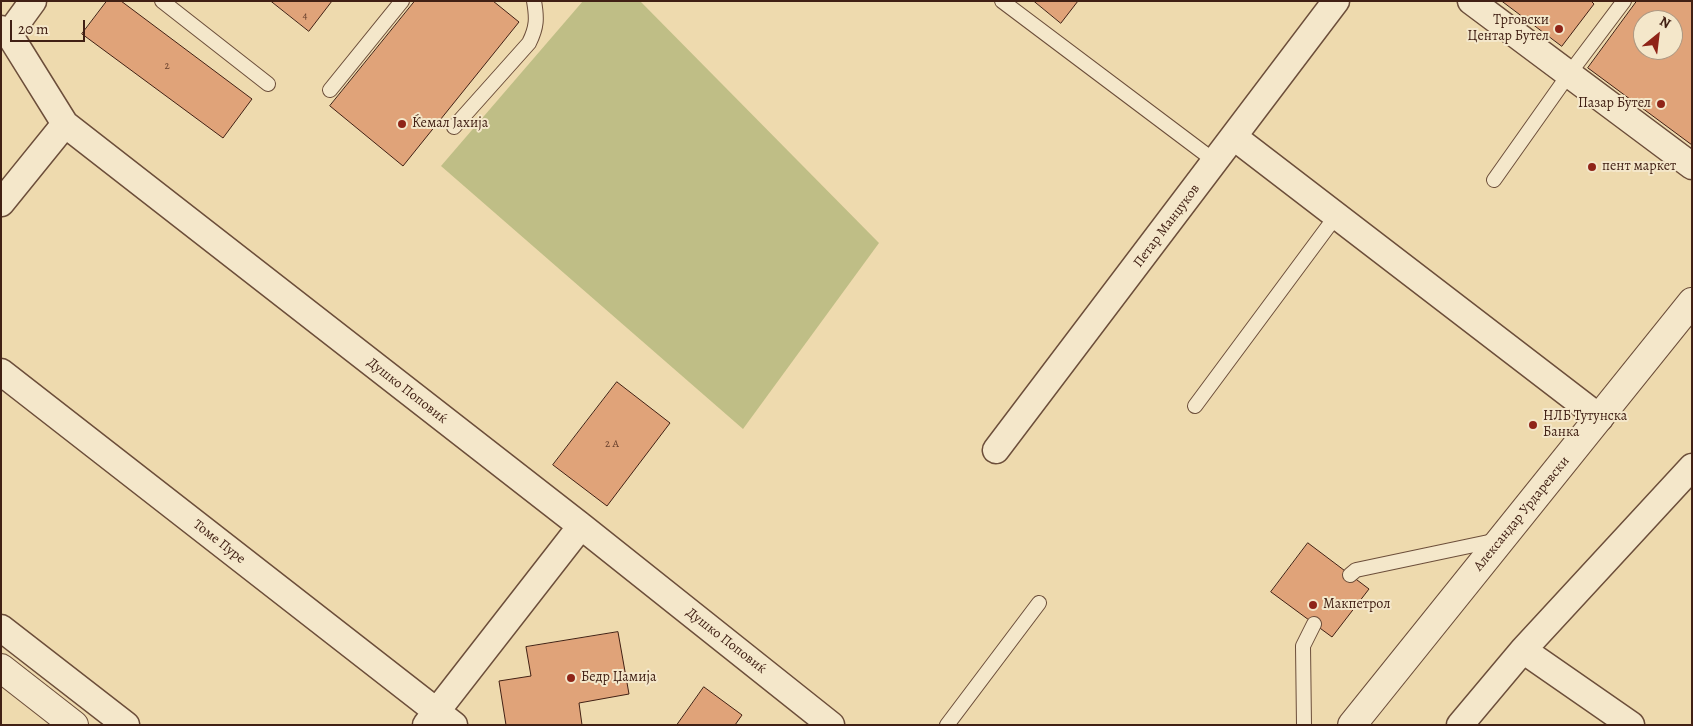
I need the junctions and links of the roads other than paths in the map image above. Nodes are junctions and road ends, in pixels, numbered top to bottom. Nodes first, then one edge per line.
1 (33, 1) edge
2 (162, 1) edge
3 (402, 1) edge
4 (534, 1) edge
5 (1002, 1) edge
6 (1336, 1) edge
7 (1471, 1) edge
8 (1624, 1) edge
9 (5, 32) edge
10 (1569, 74) junction
11 (268, 84) dead end
12 (330, 90) dead end
13 (65, 124) junction
14 (454, 127) dead end
15 (1234, 137) junction
16 (1216, 162) junction
17 (1692, 166) edge
18 (1494, 180) dead end
19 (1, 204) edge
20 (1336, 216) junction
21 (1692, 302) edge
22 (1, 372) edge
23 (1195, 406) dead end
24 (1600, 418) junction
25 (996, 450) dead end
26 (1691, 469) edge
27 (581, 526) junction
28 (1501, 540) junction
29 (1350, 575) dead end
30 (1039, 603) dead end
31 (1314, 624) dead end
32 (1, 628) edge
33 (1524, 650) junction
34 (2, 670) edge
35 (439, 720) edge
36 (74, 725) edge
37 (126, 725) edge
38 (831, 725) edge
39 (947, 725) edge
40 (1304, 725) edge
41 (1352, 725) edge
42 (1460, 725) edge
43 (1631, 725) edge

1 - 9 street
2 - 11 lane
3 - 12 lane
4 - 14 lane
5 - 16 lane
6 - 15 street, Петар Манџуков
7 - 10 street
8 - 10 lane
9 - 13 street, Душко Поповиќ
10 - 17 street
10 - 18 lane
13 - 19 street
13 - 27 street, Душко Поповиќ
15 - 16 street, Петар Манџуков
15 - 20 street
16 - 25 street, Петар Манџуков
20 - 23 lane
20 - 24 street
21 - 24 street, Александар Урдаревски
22 - 35 street, Томе Пуре
24 - 28 street, Александар Урдаревски
26 - 33 street
27 - 35 street, Томе Пуре
27 - 38 street, Душко Поповиќ
28 - 29 lane
28 - 41 street, Александар Урдаревски
30 - 39 lane
31 - 40 lane
32 - 37 street
33 - 42 street
33 - 43 street
34 - 36 street

